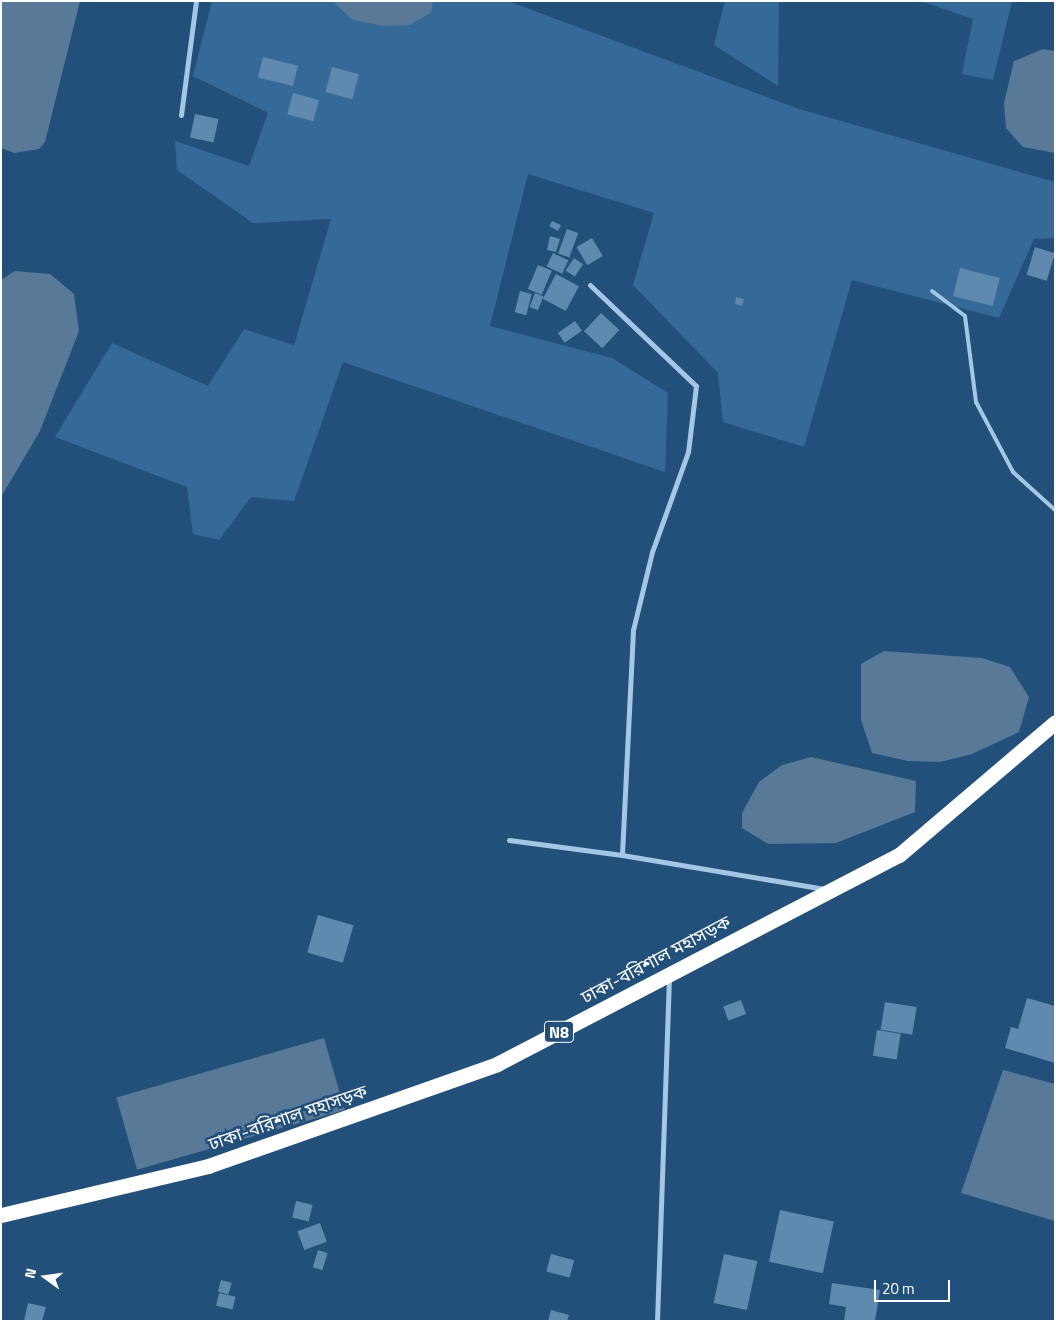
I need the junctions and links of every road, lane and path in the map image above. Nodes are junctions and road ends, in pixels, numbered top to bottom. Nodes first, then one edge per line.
1 (196, 1) edge
2 (181, 115) dead end
3 (590, 285) dead end
4 (932, 291) dead end
5 (1055, 510) edge
6 (1055, 722) edge
7 (509, 840) dead end
8 (622, 855) junction
9 (841, 884) junction
10 (669, 974) junction
11 (1, 1214) edge
12 (657, 1321) edge

1 - 2 street
3 - 8 street
4 - 5 lane
6 - 9 highway, ঢাকা-বরিশাল মহাসড়ক / N8
7 - 8 street
8 - 9 street
9 - 10 highway, ঢাকা-বরিশাল মহাসড়ক / N8
10 - 11 highway, ঢাকা-বরিশাল মহাসড়ক / N8
10 - 12 street

